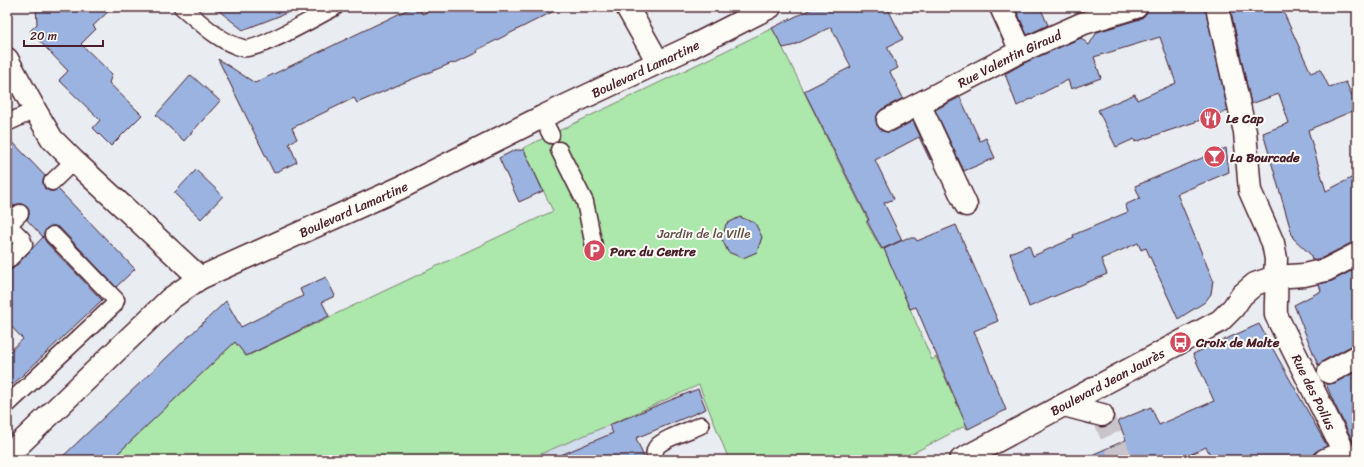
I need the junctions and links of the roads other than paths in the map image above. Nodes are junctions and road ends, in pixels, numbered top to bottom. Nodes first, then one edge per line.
1 (182, 7) edge
2 (335, 7) edge
3 (627, 7) edge
4 (770, 7) edge
5 (1000, 7) edge
6 (1136, 7) edge
7 (1217, 7) edge
8 (1021, 51) junction
9 (7, 59) edge
10 (658, 62) junction
11 (918, 104) junction
12 (35, 110) junction
13 (888, 120) dead end
14 (7, 123) edge
15 (559, 150) dead end
16 (74, 161) junction
17 (52, 182) dead end
18 (966, 205) dead end
19 (20, 213) dead end
20 (8, 224) edge
21 (53, 235) dead end
22 (595, 251) dead end
23 (1357, 254) edge
24 (7, 261) edge
25 (1275, 277) junction
26 (200, 278) junction
27 (1357, 357) edge
28 (1328, 372) dead end
29 (7, 405) edge
30 (1064, 405) junction
31 (1102, 415) dead end
32 (701, 425) dead end
33 (13, 456) edge
34 (1339, 457) edge
35 (656, 460) edge
36 (961, 460) edge

1 - 2 lane
3 - 10 street
4 - 10 street, Boulevard Lamartine
5 - 8 street
6 - 8 street, Rue Valentin Giraud
7 - 25 street, Rue des Poilus
8 - 11 street, Rue Valentin Giraud
9 - 12 street
10 - 26 street, Boulevard Lamartine
11 - 13 street, Rue Valentin Giraud
11 - 18 street
12 - 14 lane
12 - 16 street
15 - 22 lane
16 - 17 lane
16 - 26 street
19 - 20 lane
20 - 24 lane
21 - 29 lane
23 - 25 street, Boulevard Jean Jaurès
25 - 30 street, Boulevard Jean Jaurès
25 - 34 street, Rue des Poilus
26 - 33 street, Boulevard Lamartine
27 - 28 street
30 - 31 street
30 - 36 street, Boulevard Jean Jaurès
32 - 35 lane

